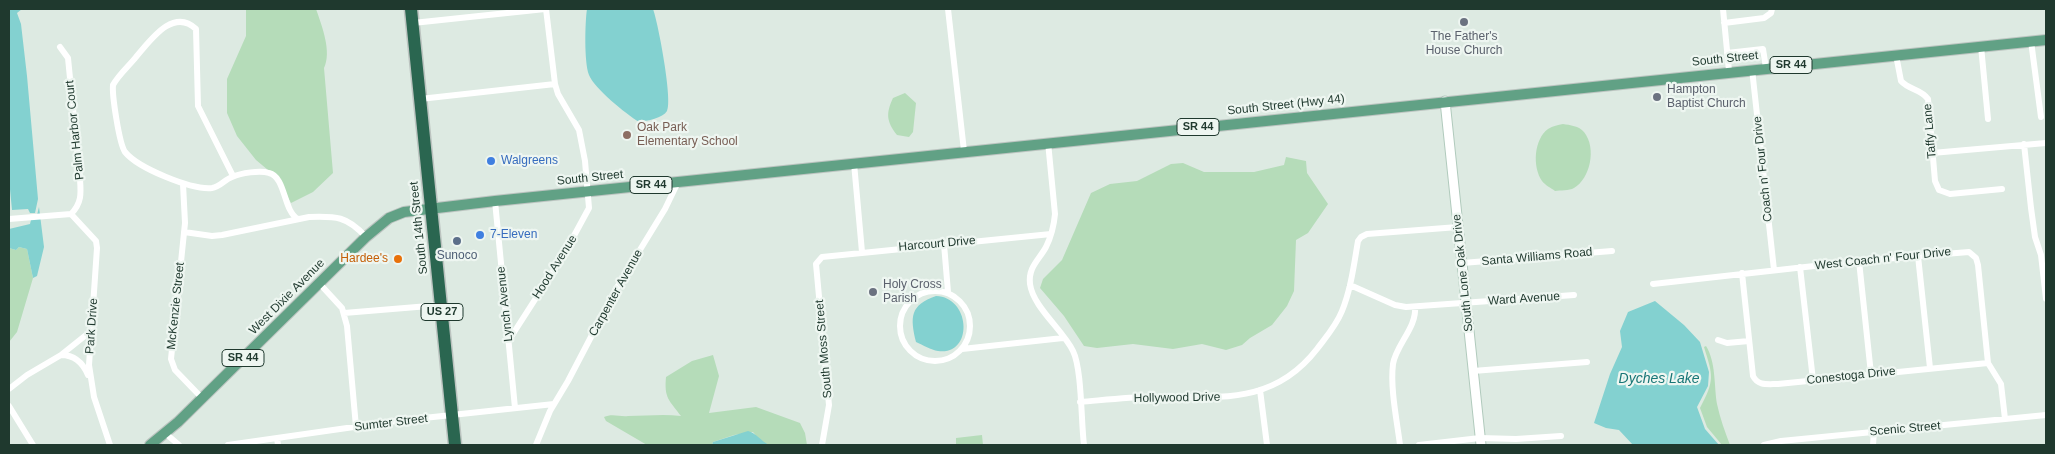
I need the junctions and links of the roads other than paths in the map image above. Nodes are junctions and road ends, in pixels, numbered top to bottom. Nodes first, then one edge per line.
1 (411, 9) edge
2 (546, 9) edge
3 (948, 9) edge
4 (1723, 9) edge
5 (1772, 9) edge
6 (412, 23) junction
7 (1724, 23) junction
8 (2046, 40) edge
9 (2031, 41) junction
10 (1980, 46) junction
11 (60, 47) dead end
12 (1727, 53) junction
13 (1896, 55) junction
14 (1766, 68) junction
15 (1752, 69) junction
16 (1729, 72) junction
17 (554, 84) junction
18 (1526, 93) joint
19 (420, 99) junction
20 (1445, 101) junction
21 (2041, 116) dead end
22 (1988, 119) dead end
23 (1048, 142) junction
24 (2046, 143) edge
25 (2024, 144) junction
26 (964, 151) junction
27 (1932, 153) junction
28 (870, 162) joint
29 (854, 163) junction
30 (233, 176) junction
31 (678, 182) junction
32 (183, 184) junction
33 (2002, 190) dead end
34 (588, 191) junction
35 (494, 201) junction
36 (431, 208) junction
37 (71, 214) junction
38 (9, 219) edge
39 (298, 220) junction
40 (1458, 227) junction
41 (184, 232) junction
42 (1050, 234) junction
43 (366, 237) junction
44 (944, 244) junction
45 (1612, 251) dead end
46 (862, 252) junction
47 (824, 256) joint
48 (1918, 256) junction
49 (1858, 261) junction
50 (1462, 263) junction
51 (1800, 267) junction
52 (1774, 270) junction
53 (1742, 274) junction
54 (319, 283) junction
55 (1653, 284) dead end
56 (1350, 285) junction
57 (2046, 289) edge
58 (948, 292) junction
59 (1574, 295) dead end
60 (2046, 299) edge
61 (1466, 303) junction
62 (441, 305) junction
63 (1415, 307) junction
64 (344, 313) junction
65 (91, 331) junction
66 (1063, 338) junction
67 (509, 340) junction
68 (1718, 340) dead end
69 (1749, 341) junction
70 (962, 350) junction
71 (61, 356) junction
72 (1587, 362) dead end
73 (1988, 363) junction
74 (1930, 368) junction
75 (1473, 371) junction
76 (1871, 374) junction
77 (90, 378) junction
78 (1813, 380) junction
79 (9, 389) edge
80 (1260, 390) junction
81 (202, 398) junction
82 (1080, 402) junction
83 (554, 404) junction
84 (9, 406) edge
85 (515, 408) junction
86 (2046, 415) edge
87 (452, 416) junction
88 (2005, 419) junction
89 (356, 427) junction
90 (1874, 431) junction
91 (165, 433) junction
92 (1560, 436) dead end
93 (277, 438) junction
94 (1480, 442) edge
95 (33, 445) edge
96 (110, 445) edge
97 (150, 445) edge
98 (179, 445) edge
99 (228, 445) edge
100 (278, 445) edge
101 (455, 445) edge
102 (536, 445) edge
103 (822, 445) edge
104 (1084, 445) edge
105 (1267, 445) edge
106 (1400, 445) edge
107 (1419, 445) edge
108 (1764, 445) edge
109 (1873, 445) edge

1 - 6 highway, South 14th Street / US 27
2 - 6 street
2 - 17 street
3 - 26 street
4 - 7 street
5 - 7 street
6 - 19 highway, South 14th Street / US 27
7 - 12 street
8 - 9 main road, South Street / SR 44
9 - 10 main road, South Street / SR 44
9 - 21 street
10 - 13 main road, South Street / SR 44
10 - 22 street
11 - 37 street, Palm Harbor Court
12 - 14 street
12 - 16 street
13 - 14 main road, South Street / SR 44
13 - 27 street, Taffy Lane
14 - 15 main road, South Street / SR 44
15 - 16 main road, South Street / SR 44
15 - 52 street, Coach n' Four Drive
16 - 18 main road, South Street / SR 44
17 - 19 street
17 - 34 street, Hood Avenue
18 - 20 main road, South Street (Hwy 44) / SR 44
19 - 36 highway, South 14th Street / US 27
20 - 23 main road, South Street (Hwy 44) / SR 44
20 - 40 street, South Lone Oak Drive
23 - 26 main road, South Street (Hwy 44) / SR 44
23 - 42 street
24 - 25 street
25 - 27 street
25 - 57 street
26 - 28 main road, South Street (Hwy 44) / SR 44
27 - 33 street, Taffy Lane
28 - 29 main road, South Street / SR 44
29 - 31 main road, South Street / SR 44
29 - 46 street
30 - 32 street
30 - 32 street
30 - 39 street
31 - 34 main road, South Street / SR 44
31 - 83 street, Carpenter Avenue
32 - 41 street, McKenzie Street
34 - 35 main road, South Street / SR 44
34 - 67 street, Hood Avenue
35 - 36 main road, South Street / SR 44
35 - 67 street, Lynch Avenue
36 - 43 main road, West Dixie Avenue / SR 44
36 - 62 highway, South 14th Street / US 27
37 - 38 street
37 - 65 street, Park Drive
39 - 41 street
39 - 43 street
40 - 50 street, South Lone Oak Drive
40 - 56 street, Hollywood Drive
41 - 81 street, McKenzie Street
42 - 44 street, Harcourt Drive
42 - 66 street
43 - 54 main road, West Dixie Avenue / SR 44
44 - 46 street, Harcourt Drive
44 - 58 street
45 - 50 street, Santa Williams Road
46 - 47 street, Harcourt Drive
47 - 103 street, South Moss Street
48 - 49 street, West Coach n' Four Drive
48 - 73 street, West Coach n' Four Drive
48 - 74 street
49 - 51 street, West Coach n' Four Drive
49 - 76 street
50 - 61 street, South Lone Oak Drive
51 - 52 street, West Coach n' Four Drive
51 - 78 street
52 - 53 street, West Coach n' Four Drive
53 - 55 street, West Coach n' Four Drive
53 - 69 street, Conestoga Drive
54 - 64 street
54 - 81 main road, West Dixie Avenue / SR 44
56 - 63 street, Ward Avenue
56 - 80 street, Hollywood Drive
57 - 60 street
58 - 70 street
58 - 70 street
59 - 61 street, Ward Avenue
61 - 63 street, Ward Avenue
61 - 75 street, South Lone Oak Drive
62 - 64 street
62 - 87 highway, South 14th Street / US 27
63 - 106 street
64 - 89 street
65 - 71 street
65 - 77 street, Park Drive
66 - 70 street
66 - 82 street
67 - 85 street, Lynch Avenue
68 - 69 street
69 - 78 street, Conestoga Drive
71 - 77 street
71 - 79 street
72 - 75 street
73 - 74 street, Conestoga Drive
73 - 88 street, West Coach n' Four Drive
74 - 76 street, Conestoga Drive
75 - 94 street, South Lone Oak Drive
76 - 78 street, Conestoga Drive
77 - 96 street, Park Drive
80 - 82 street, Hollywood Drive
80 - 105 street
81 - 91 main road, West Dixie Avenue / SR 44
82 - 104 street
83 - 85 street, Sumter Street
83 - 102 street
84 - 95 street
85 - 87 street, Sumter Street
86 - 88 street, Scenic Street
87 - 89 street, Sumter Street
87 - 101 highway, South 14th Street / US 27
88 - 90 street, Scenic Street
89 - 93 street, Sumter Street
90 - 108 street, Scenic Street
90 - 109 street
91 - 97 main road, West Dixie Avenue / SR 44
91 - 98 street
92 - 94 street
93 - 99 street, Sumter Street
93 - 100 street
94 - 107 street

